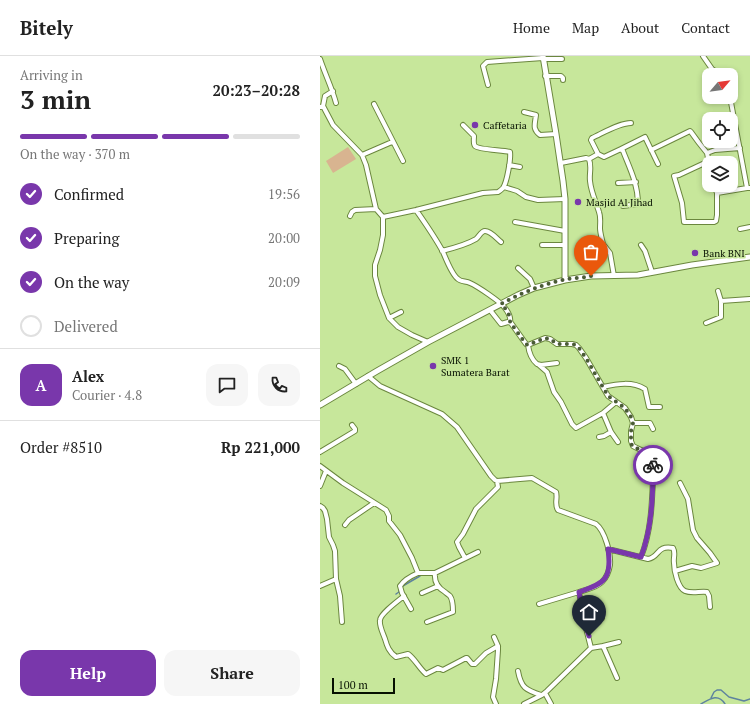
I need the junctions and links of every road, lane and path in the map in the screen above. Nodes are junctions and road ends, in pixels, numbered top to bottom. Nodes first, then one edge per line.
1 (703, 56) edge
2 (543, 58) edge
3 (320, 59) edge
4 (562, 59) dead end
5 (711, 68) edge
6 (546, 76) junction
7 (563, 80) dead end
8 (488, 85) dead end
9 (333, 92) junction
10 (336, 103) dead end
11 (374, 104) dead end
12 (731, 104) edge
13 (322, 106) edge
14 (524, 112) dead end
15 (631, 123) dead end
16 (463, 125) dead end
17 (556, 134) junction
18 (392, 142) junction
19 (740, 148) junction
20 (621, 149) junction
21 (651, 150) junction
22 (707, 153) junction
23 (598, 154) junction
24 (362, 155) junction
25 (708, 156) edge
26 (589, 160) junction
27 (402, 161) dead end
28 (561, 163) junction
29 (658, 164) dead end
30 (509, 165) junction
31 (702, 165) edge
32 (520, 167) dead end
33 (636, 182) junction
34 (618, 183) dead end
35 (504, 187) junction
36 (749, 188) edge
37 (717, 193) joint
38 (565, 199) junction
39 (623, 206) dead end
40 (376, 209) junction
41 (416, 210) junction
42 (350, 216) dead end
43 (383, 217) junction
44 (515, 222) dead end
45 (750, 227) edge
46 (740, 229) dead end
47 (565, 231) junction
48 (501, 242) dead end
49 (603, 244) junction
50 (542, 245) dead end
51 (565, 245) junction
52 (641, 245) dead end
53 (442, 251) junction
54 (750, 257) edge
55 (518, 268) dead end
56 (652, 272) junction
57 (591, 276) junction
58 (614, 276) junction
59 (565, 280) junction
60 (534, 288) junction
61 (718, 291) dead end
62 (750, 299) edge
63 (721, 301) junction
64 (501, 304) junction
65 (490, 310) junction
66 (401, 312) dead end
67 (390, 318) junction
68 (510, 322) junction
69 (706, 323) dead end
70 (428, 342) junction
71 (528, 345) junction
72 (557, 362) dead end
73 (539, 365) junction
74 (339, 366) dead end
75 (368, 376) junction
76 (356, 384) junction
77 (603, 387) junction
78 (616, 402) junction
79 (320, 405) edge
80 (660, 406) dead end
81 (603, 413) junction
82 (633, 423) junction
83 (352, 425) dead end
84 (653, 429) dead end
85 (611, 432) junction
86 (599, 437) dead end
87 (618, 442) dead end
88 (320, 452) edge
89 (320, 466) edge
90 (326, 471) junction
91 (497, 481) junction
92 (680, 483) dead end
93 (320, 486) edge
94 (374, 503) junction
95 (320, 506) edge
96 (345, 525) dead end
97 (608, 549) junction
98 (478, 552) dead end
99 (641, 557) junction
100 (465, 558) junction
101 (675, 571) junction
102 (418, 573) junction
103 (435, 573) junction
104 (336, 579) junction
105 (320, 586) edge
106 (438, 586) junction
107 (579, 592) junction
108 (422, 593) dead end
109 (403, 594) junction
110 (539, 604) dead end
111 (710, 606) dead end
112 (411, 609) dead end
113 (602, 618) dead end
114 (584, 620) junction
115 (342, 622) dead end
116 (427, 622) dead end
117 (494, 637) dead end
118 (619, 642) dead end
119 (498, 646) junction
120 (603, 646) junction
121 (591, 648) junction
122 (518, 671) dead end
123 (617, 678) dead end
124 (543, 694) junction
125 (496, 704) edge
126 (524, 704) edge
127 (551, 704) edge

1 - 5 street
2 - 4 street
2 - 6 street
2 - 8 street
3 - 9 street
6 - 7 street
6 - 17 street
9 - 10 street
9 - 13 street
11 - 18 street
12 - 19 street
13 - 24 street
14 - 17 street
15 - 23 street
16 - 30 street
17 - 28 street
18 - 24 street
18 - 27 street
19 - 22 street
19 - 36 street
20 - 21 street
20 - 23 street
20 - 33 street
21 - 22 street
21 - 29 street
22 - 25 street
23 - 26 street
24 - 40 street
26 - 28 street
26 - 49 street
28 - 38 street
30 - 32 street
30 - 35 street
31 - 37 street
33 - 34 street
33 - 39 street
35 - 38 street
35 - 41 street
36 - 37 street
38 - 47 street
40 - 42 street
40 - 43 street
41 - 43 street
41 - 53 street
43 - 67 street
44 - 47 street
45 - 46 street
47 - 51 street
48 - 53 street
49 - 57 street
49 - 58 street
50 - 51 street
51 - 59 street
52 - 56 street
53 - 64 street
54 - 56 street
55 - 60 street
56 - 58 street
57 - 58 street
57 - 59 street
59 - 60 street
60 - 64 street
61 - 63 street
62 - 63 street
63 - 69 street
64 - 65 street
64 - 68 street
65 - 68 street
65 - 70 street
66 - 67 street
67 - 70 street
68 - 71 street
70 - 75 street
71 - 73 street
71 - 77 street
72 - 73 street
73 - 81 street
74 - 76 street
75 - 76 street
75 - 91 street
76 - 79 street
77 - 78 street
77 - 80 street
78 - 81 street
78 - 82 street
81 - 85 street
82 - 84 street
82 - 99 street
83 - 88 street
85 - 86 street
85 - 87 street
89 - 90 street
90 - 93 street
90 - 94 street
91 - 97 street
91 - 100 street
92 - 101 street
94 - 96 street
94 - 102 street
95 - 104 street
97 - 99 street
97 - 107 street
98 - 100 street
99 - 101 street
100 - 103 street
101 - 111 street
102 - 103 street
102 - 109 street
103 - 106 street
104 - 105 street
104 - 115 street
106 - 108 street
106 - 116 street
107 - 110 street
107 - 114 street
109 - 112 street
109 - 119 street
113 - 114 street
114 - 121 street
117 - 119 street
118 - 120 street
119 - 125 street
120 - 121 street
120 - 123 street
121 - 124 street
122 - 124 street
124 - 126 street
124 - 127 street

